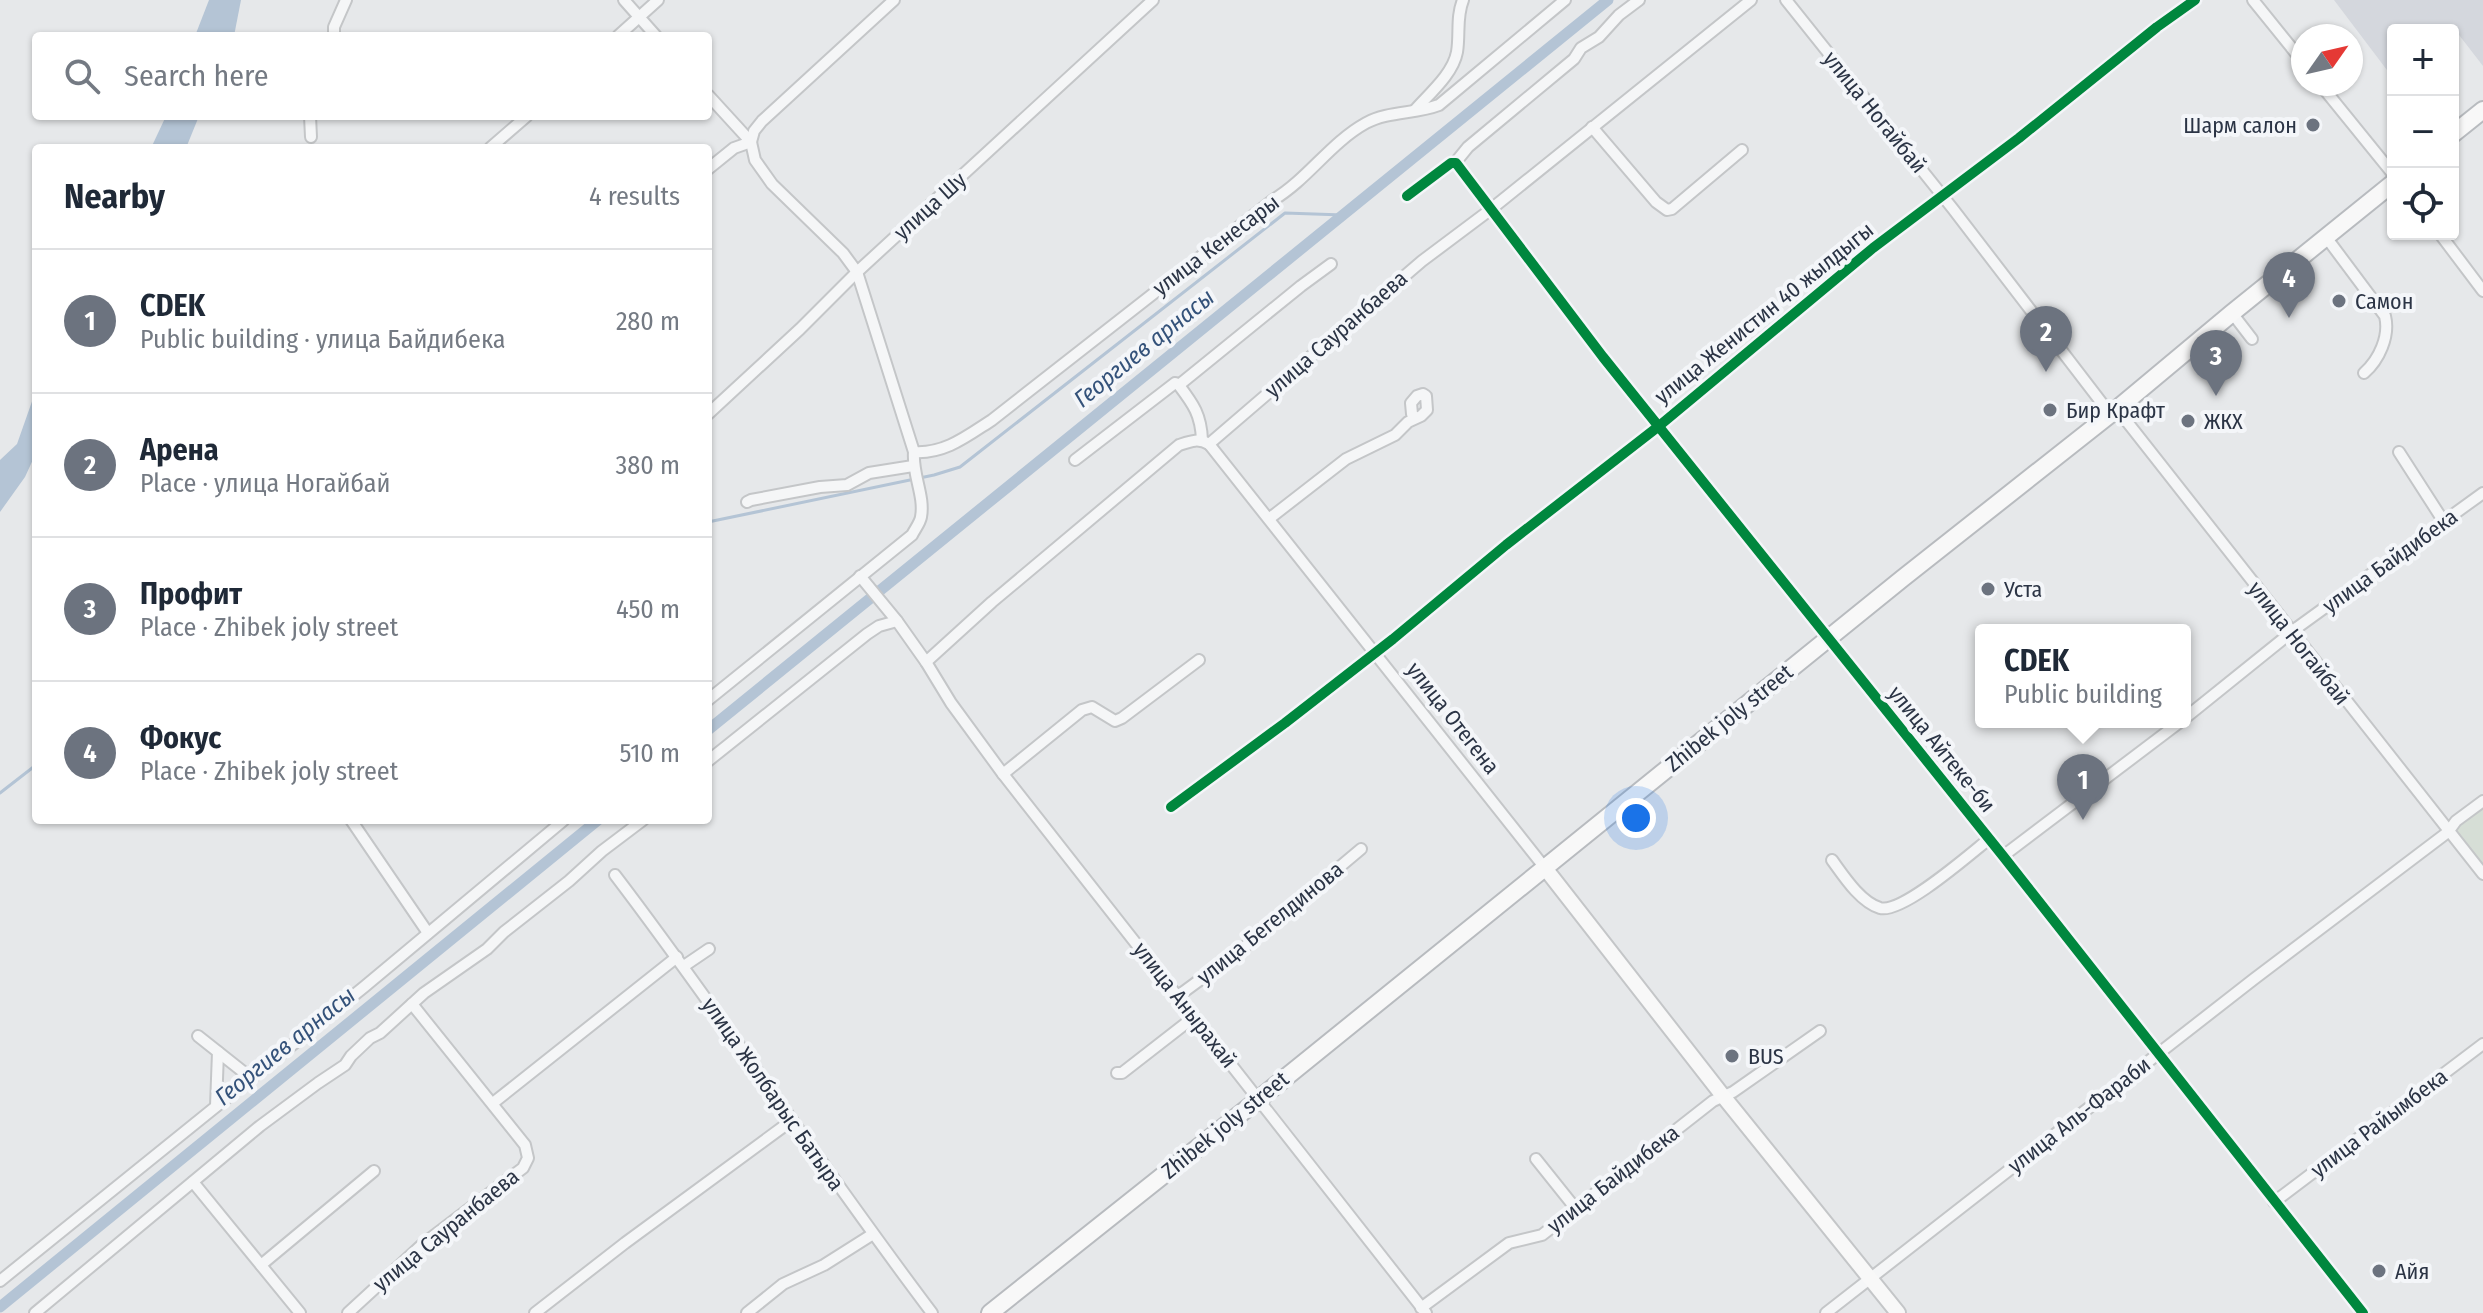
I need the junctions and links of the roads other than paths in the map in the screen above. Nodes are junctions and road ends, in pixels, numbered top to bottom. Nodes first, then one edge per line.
1 (346, 0) edge
2 (624, 0) edge
3 (658, 0) edge
4 (894, 0) edge
5 (1153, 0) edge
6 (1463, 0) edge
7 (1565, 0) edge
8 (1639, 0) edge
9 (1751, 0) edge
10 (1786, 0) edge
11 (2195, 0) edge
12 (2253, 0) edge
13 (640, 17) junction
14 (334, 32) edge
15 (623, 32) edge
16 (653, 32) edge
17 (2291, 47) edge
18 (2330, 96) edge
19 (712, 99) edge
20 (1415, 110) junction
21 (2483, 110) edge
22 (310, 120) edge
23 (522, 120) edge
24 (1592, 127) junction
25 (2459, 129) edge
26 (311, 137) dead end
27 (751, 142) junction
28 (495, 144) edge
29 (1742, 150) dead end
30 (1455, 163) junction
31 (712, 166) edge
32 (2388, 168) edge
33 (2387, 188) edge
34 (1407, 196) dead end
35 (1942, 196) junction
36 (1490, 210) junction
37 (2326, 237) junction
38 (2445, 240) edge
39 (1331, 264) dead end
40 (857, 272) junction
41 (2483, 291) edge
42 (2232, 313) junction
43 (2252, 339) dead end
44 (2364, 373) dead end
45 (1179, 385) junction
46 (712, 410) edge
47 (2114, 412) junction
48 (1415, 417) dead end
49 (1659, 426) junction
50 (1206, 442) junction
51 (914, 452) junction
52 (2399, 452) dead end
53 (1075, 460) dead end
54 (913, 466) junction
55 (2483, 493) edge
56 (747, 502) dead end
57 (1270, 518) junction
58 (2444, 522) junction
59 (860, 576) junction
60 (894, 618) junction
61 (2292, 633) junction
62 (1828, 639) junction
63 (1376, 651) junction
64 (1199, 660) dead end
65 (926, 662) junction
66 (712, 697) edge
67 (2191, 713) edge
68 (2172, 728) edge
69 (712, 758) edge
70 (1003, 774) junction
71 (2483, 801) edge
72 (1171, 807) dead end
73 (354, 824) edge
74 (559, 824) edge
75 (638, 824) edge
76 (2448, 832) junction
77 (1989, 839) junction
78 (1361, 849) dead end
79 (2003, 856) junction
80 (1832, 860) dead end
81 (1545, 868) junction
82 (2483, 874) edge
83 (615, 875) dead end
84 (428, 933) junction
85 (709, 949) dead end
86 (680, 962) junction
87 (1178, 996) junction
88 (412, 1004) junction
89 (1194, 1017) junction
90 (1820, 1031) dead end
91 (198, 1036) dead end
92 (2483, 1044) edge
93 (218, 1052) junction
94 (2157, 1054) junction
95 (1117, 1073) dead end
96 (251, 1078) junction
97 (1723, 1096) junction
98 (1259, 1099) junction
99 (493, 1103) junction
100 (216, 1106) junction
101 (791, 1121) junction
102 (1536, 1159) dead end
103 (374, 1171) dead end
104 (193, 1182) junction
105 (2274, 1202) junction
106 (1576, 1209) junction
107 (873, 1234) junction
108 (261, 1265) junction
109 (1871, 1278) junction
110 (0, 1281) edge
111 (1423, 1310) edge
112 (35, 1313) edge
113 (300, 1313) edge
114 (348, 1313) edge
115 (535, 1313) edge
116 (747, 1313) edge
117 (932, 1313) edge
118 (990, 1313) edge
119 (1826, 1313) edge
120 (1898, 1313) edge
121 (2363, 1313) edge

1 - 14 street
2 - 13 street
3 - 13 street
4 - 27 street
5 - 40 street, улица Шу
6 - 20 street
7 - 20 street, улица Кенесары
8 - 30 street
9 - 24 street, улица Сауранбаева
10 - 35 street, улица Ногайбай
11 - 35 street, улица Женистин 40 жылдыгы
12 - 17 street
13 - 15 street
13 - 16 street
18 - 32 street
19 - 27 street
20 - 51 street, улица Кенесары
21 - 25 highway
22 - 26 street
23 - 28 street
24 - 29 street
24 - 36 street, улица Сауранбаева
27 - 31 street
27 - 40 street
30 - 34 street
30 - 36 street, улица Айтеке-би
33 - 37 highway, Zhibek joly street
35 - 47 street, улица Ногайбай
35 - 49 street, улица Женистин 40 жылдыгы
36 - 49 street, улица Айтеке-би
36 - 50 street, улица Сауранбаева
37 - 42 highway, Zhibek joly street
37 - 44 street
38 - 41 street
39 - 45 street
40 - 46 street, улица Шу
40 - 51 street
42 - 43 street
42 - 47 highway, Zhibek joly street
45 - 50 street
45 - 53 street
47 - 61 street, улица Ногайбай
47 - 62 highway, Zhibek joly street
48 - 57 street
49 - 62 street, улица Айтеке-би
49 - 63 street, улица Женистин 40 жылдыгы
50 - 57 street, улица Отегена
50 - 65 street, улица Сауранбаева
51 - 54 street
52 - 58 street
54 - 56 street
54 - 59 street
55 - 58 street, улица Байдибека
57 - 63 street, улица Отегена
58 - 61 street, улица Байдибека
59 - 60 street, улица Анырахай
59 - 66 street
60 - 65 street, улица Анырахай
60 - 69 street
61 - 67 street, улица Байдибека
61 - 76 street, улица Ногайбай
62 - 77 street, улица Айтеке-би
62 - 81 highway, Zhibek joly street
63 - 72 street, улица Женистин 40 жылдыгы
63 - 81 street, улица Отегена
64 - 70 street
65 - 70 street, улица Анырахай
68 - 79 street
70 - 87 street, улица Анырахай
71 - 76 street, улица Аль-Фараби
73 - 84 street
74 - 84 street
75 - 88 street
76 - 82 street, улица Ногайбай
76 - 94 street, улица Аль-Фараби
77 - 79 street, улица Айтеке-би
77 - 80 street
78 - 87 street, улица Бегелдинова
79 - 94 street, улица Айтеке-би
81 - 97 main road, улица Отегена
81 - 98 highway, Zhibek joly street
83 - 86 street, улица Жолбарыс Батыра
84 - 96 street
85 - 86 street
86 - 99 street
86 - 101 street, улица Жолбарыс Батыра
87 - 89 street, улица Анырахай
88 - 99 street, улица Сауранбаева
88 - 104 street
89 - 95 street, улица Бегелдинова
89 - 98 street, улица Анырахай
90 - 97 street, улица Байдибека
91 - 93 street
92 - 105 street, улица Райымбека
93 - 96 street
93 - 100 street
94 - 105 street, улица Айтеке-би
94 - 109 street, улица Аль-Фараби
96 - 100 street
97 - 106 street, улица Байдибека
97 - 109 main road, улица Отегена
98 - 111 street, улица Анырахай
98 - 118 highway, Zhibek joly street
99 - 114 street, улица Сауранбаева
100 - 110 street
101 - 107 street, улица Жолбарыс Батыра
101 - 115 street
102 - 106 street
103 - 108 street
104 - 108 street
104 - 112 street
105 - 121 street, улица Айтеке-би
106 - 111 street, улица Байдибека
107 - 116 street
107 - 117 street, улица Жолбарыс Батыра
108 - 113 street
109 - 119 street, улица Аль-Фараби
109 - 120 main road, улица Отегена

